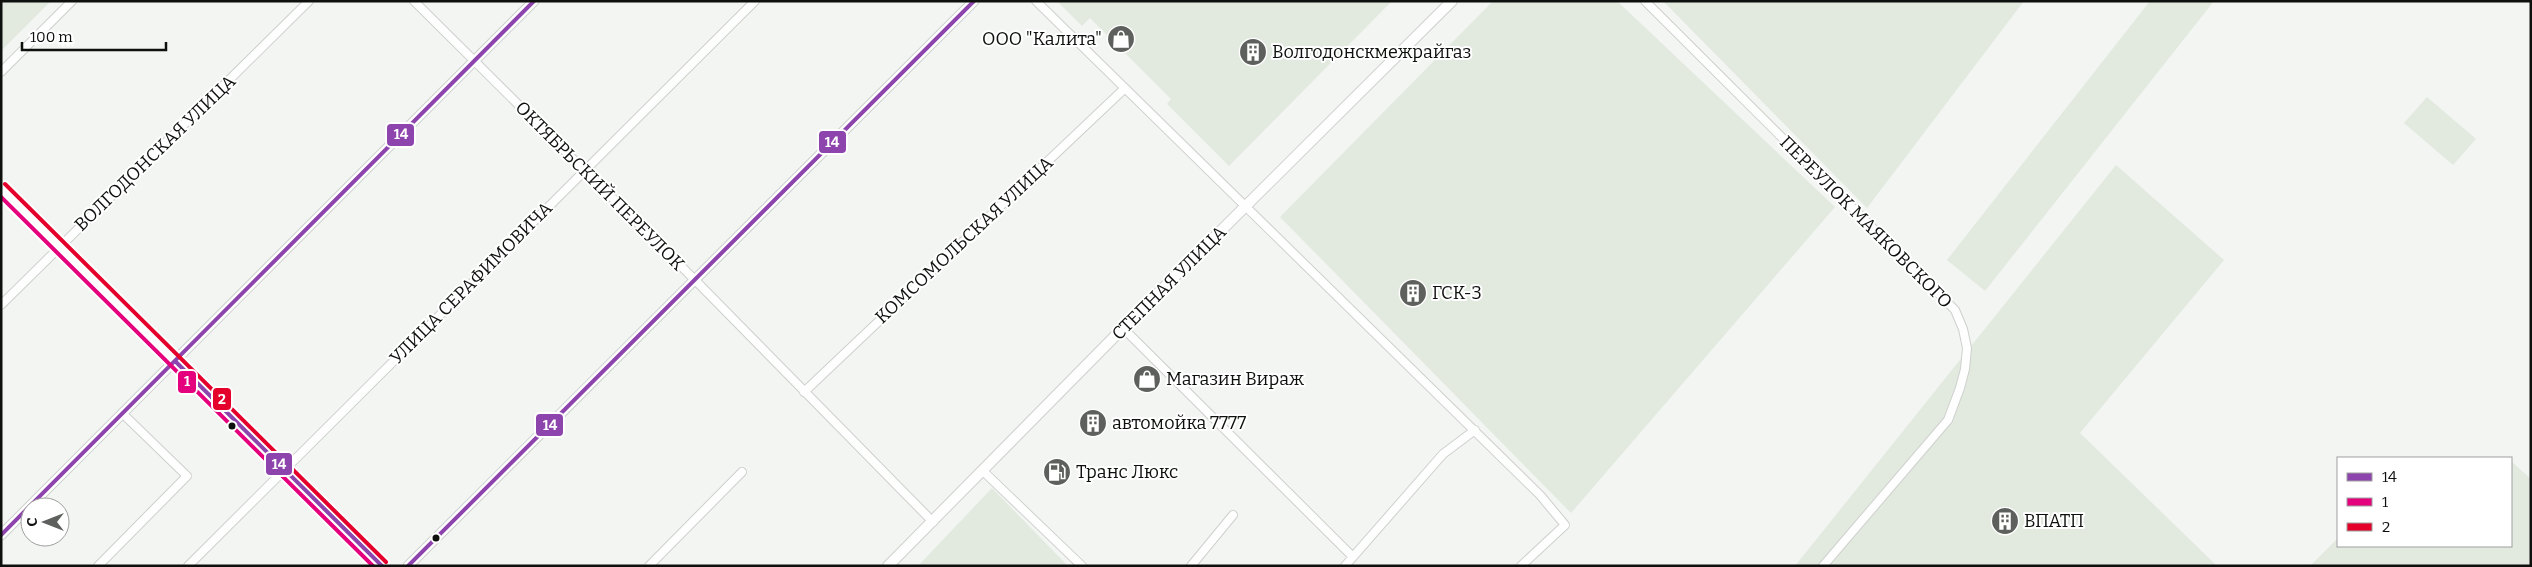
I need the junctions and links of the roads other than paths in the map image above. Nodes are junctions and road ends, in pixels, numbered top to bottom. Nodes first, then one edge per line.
1 (72, 1) edge
2 (309, 1) edge
3 (414, 1) edge
4 (534, 1) edge
5 (755, 1) edge
6 (974, 1) edge
7 (1036, 1) edge
8 (1452, 1) edge
9 (1645, 1) edge
10 (474, 60) junction
11 (1, 72) edge
12 (1124, 89) junction
13 (584, 172) junction
14 (1, 188) edge
15 (1245, 207) junction
16 (60, 245) junction
17 (695, 280) junction
18 (1, 305) edge
19 (1123, 328) junction
20 (176, 362) junction
21 (804, 392) junction
22 (122, 413) junction
23 (1475, 430) junction
24 (284, 470) junction
25 (983, 471) junction
26 (742, 472) dead end
27 (1233, 515) dead end
28 (933, 522) junction
29 (1, 536) edge
30 (1352, 556) junction
31 (98, 566) edge
32 (188, 566) edge
33 (382, 566) edge
34 (408, 566) edge
35 (649, 566) edge
36 (888, 566) edge
37 (1082, 566) edge
38 (1191, 566) edge
39 (1345, 566) edge
40 (1521, 566) edge
41 (1823, 566) edge

1 - 11 street
2 - 16 street, ВОЛГОДОНСКАЯ УЛИЦА
3 - 10 street, ОКТЯБРЬСКИЙ ПЕРЕУЛОК
4 - 10 street
5 - 13 street, УЛИЦА СЕРАФИМОВИЧА
6 - 17 street
7 - 12 street
8 - 15 main road, СТЕПНАЯ УЛИЦА
9 - 41 street, ПЕРЕУЛОК МАЯКОВСКОГО
10 - 13 street, ОКТЯБРЬСКИЙ ПЕРЕУЛОК
10 - 20 street
12 - 15 street
12 - 21 street, КОМСОМОЛЬСКАЯ УЛИЦА
13 - 17 street, ОКТЯБРЬСКИЙ ПЕРЕУЛОК
13 - 24 street, УЛИЦА СЕРАФИМОВИЧА
14 - 16 street
15 - 19 main road, СТЕПНАЯ УЛИЦА
15 - 23 street
16 - 18 street, ВОЛГОДОНСКАЯ УЛИЦА
16 - 20 street
17 - 21 street, ОКТЯБРЬСКИЙ ПЕРЕУЛОК
17 - 34 street
19 - 25 main road, СТЕПНАЯ УЛИЦА
19 - 30 street
20 - 22 street
20 - 24 street
21 - 28 street, ОКТЯБРЬСКИЙ ПЕРЕУЛОК
22 - 29 street
22 - 31 street
23 - 30 street
23 - 40 street
24 - 32 street, УЛИЦА СЕРАФИМОВИЧА
24 - 33 street
25 - 28 main road, СТЕПНАЯ УЛИЦА
25 - 37 street
26 - 35 street
27 - 38 street
28 - 36 main road, СТЕПНАЯ УЛИЦА
30 - 39 street

